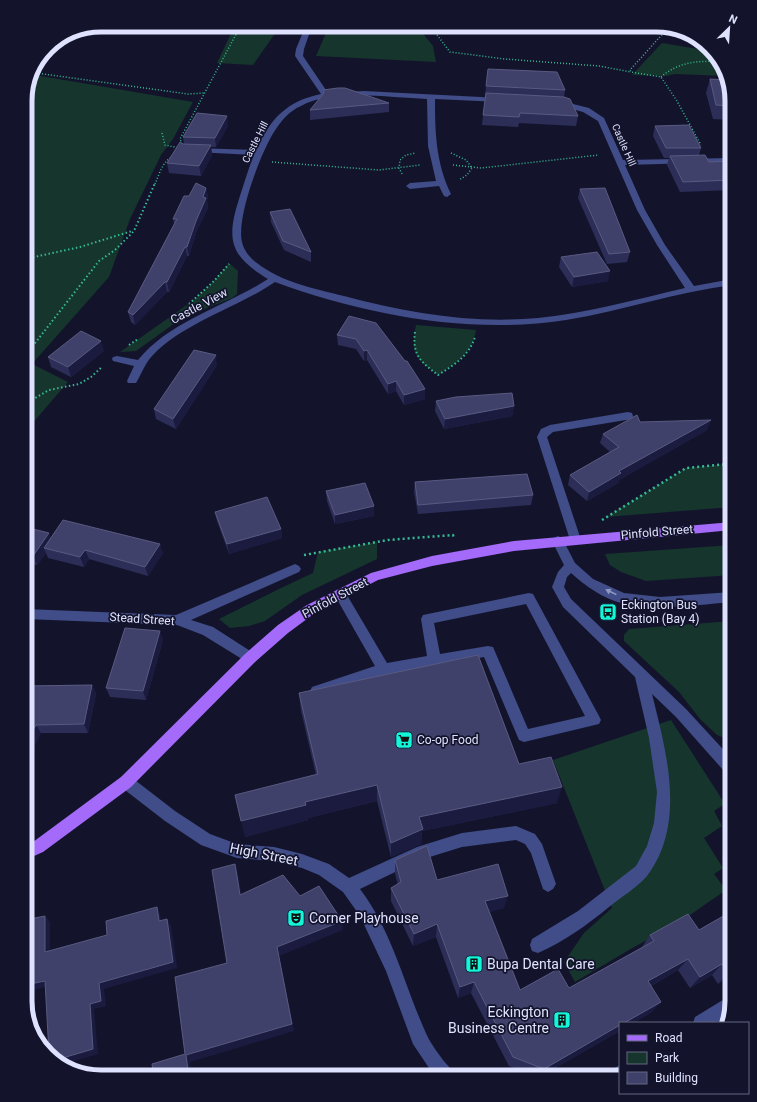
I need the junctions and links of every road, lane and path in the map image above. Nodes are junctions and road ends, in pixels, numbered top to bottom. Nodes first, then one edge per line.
1 (236, 32) edge
2 (307, 32) edge
3 (435, 32) edge
4 (664, 32) edge
5 (712, 61) edge
6 (631, 72) junction
7 (38, 73) edge
8 (661, 77) junction
9 (204, 93) junction
10 (326, 96) junction
11 (431, 96) junction
12 (511, 100) edge
13 (551, 102) edge
14 (162, 133) dead end
15 (185, 150) junction
16 (260, 153) junction
17 (725, 160) edge
18 (710, 161) junction
19 (620, 163) junction
20 (441, 183) junction
21 (410, 186) dead end
22 (447, 194) dead end
23 (134, 231) junction
24 (239, 249) junction
25 (32, 258) edge
26 (274, 278) junction
27 (725, 283) edge
28 (691, 289) junction
29 (188, 304) dead end
30 (418, 316) junction
31 (477, 322) junction
32 (142, 336) dead end
33 (32, 347) edge
34 (115, 358) junction
35 (140, 364) junction
36 (132, 381) dead end
37 (32, 400) edge
38 (628, 416) dead end
39 (725, 464) edge
40 (725, 527) edge
41 (579, 539) junction
42 (558, 541) junction
43 (460, 556) junction
44 (571, 566) junction
45 (295, 569) joint
46 (340, 594) junction
47 (725, 597) edge
48 (32, 614) edge
49 (177, 620) junction
50 (250, 658) junction
51 (434, 659) junction
52 (384, 669) junction
53 (641, 676) junction
54 (310, 693) edge
55 (725, 762) edge
56 (126, 782) junction
57 (32, 849) edge
58 (548, 884) dead end
59 (348, 887) junction
60 (538, 945) dead end
61 (724, 1008) edge
62 (703, 1022) edge
63 (441, 1070) edge

1 - 9 path
2 - 10 street
3 - 6 path
4 - 6 path
5 - 8 path
6 - 8 path
7 - 9 path
8 - 18 path
9 - 15 path
10 - 11 street, Castle Hill
10 - 16 street, Castle Hill
11 - 12 street, Castle Hill
11 - 20 street
13 - 19 street, Castle Hill
14 - 15 path
15 - 16 street
15 - 23 path
16 - 24 street, Castle Hill
17 - 18 street
18 - 19 street
19 - 28 street, Castle Hill
20 - 21 street
20 - 22 street
23 - 25 path
23 - 33 path
24 - 26 street
24 - 29 path
26 - 30 street
26 - 35 street, Castle View
27 - 28 street
28 - 31 street
30 - 31 street
30 - 31 path
32 - 34 path
34 - 35 street
34 - 37 path
35 - 36 street, Castle View
38 - 41 street
39 - 41 path
40 - 41 main road, Pinfold Street
41 - 42 main road, Pinfold Street
42 - 43 main road, Pinfold Street
42 - 44 street
43 - 45 path
43 - 46 main road, Pinfold Street
47 -> 44 street
44 - 53 street
45 - 49 street
46 - 50 main road, Pinfold Street
46 - 52 street
48 - 49 street, Stead Street
49 - 50 street, Stead Street
50 - 56 main road, Pinfold Street
51 - 51 street
51 - 52 street
52 - 54 street
53 - 55 street
53 - 60 street
56 - 57 main road
56 - 59 street, High Street
58 - 59 street
59 - 63 street, High Street
61 - 62 street

